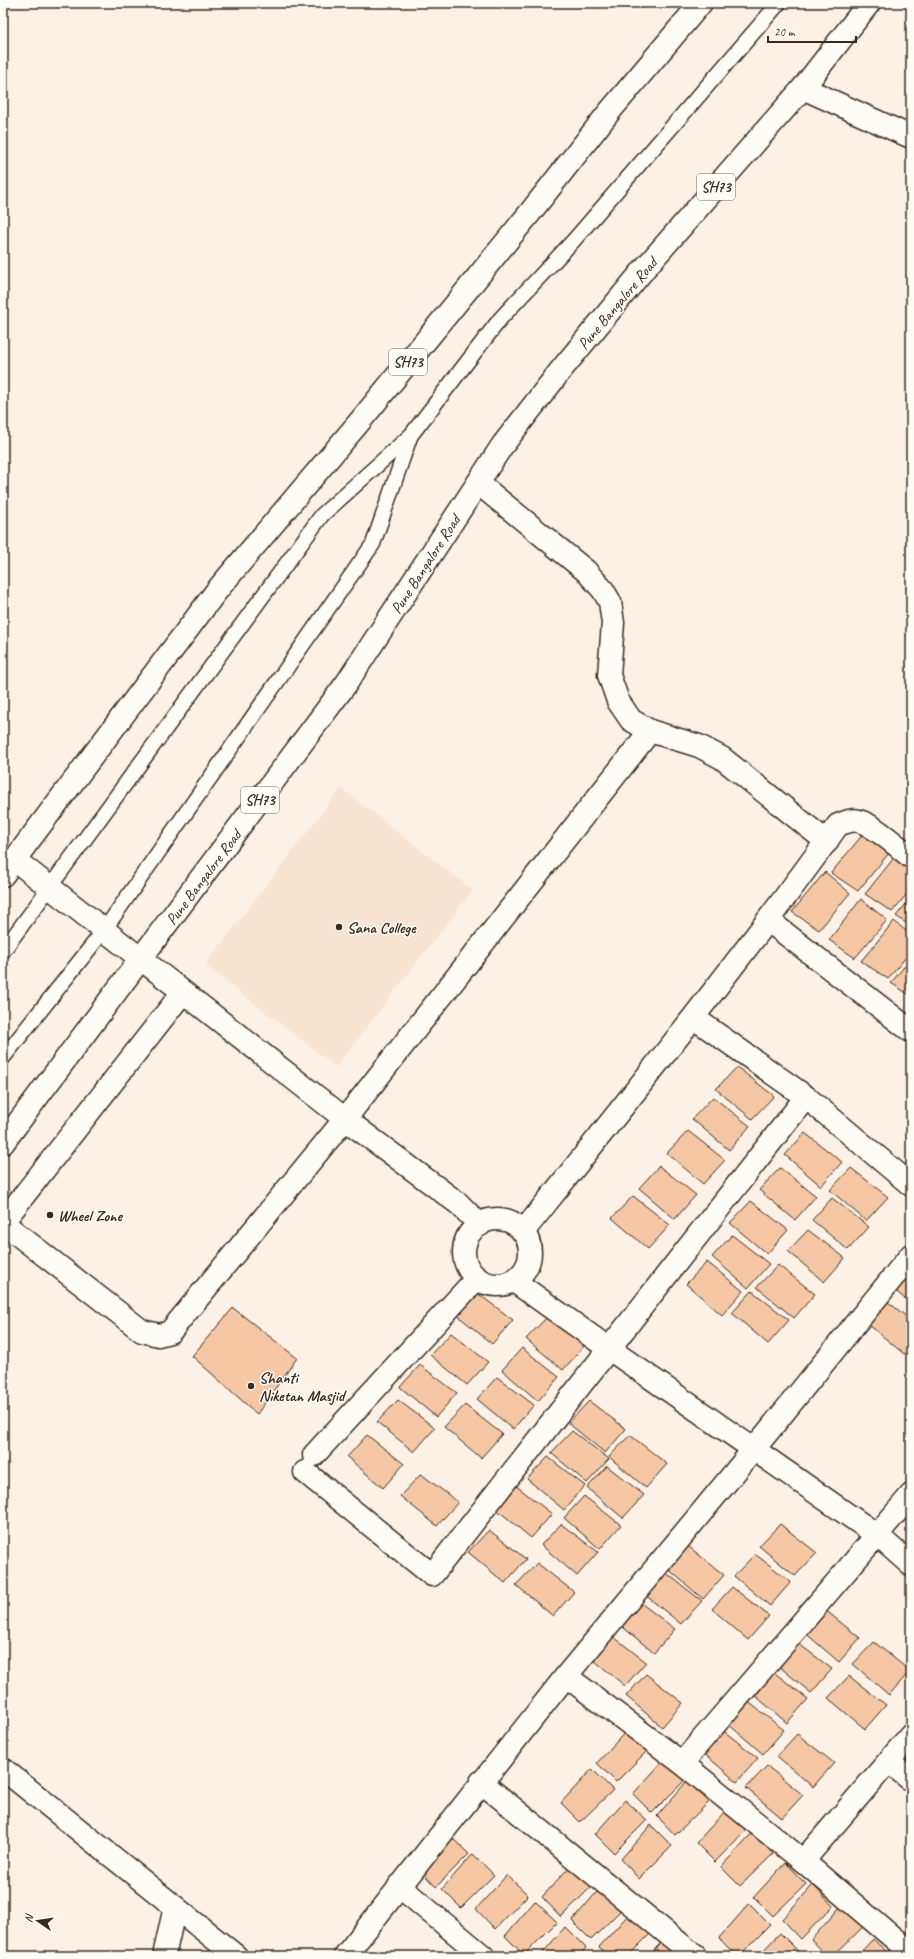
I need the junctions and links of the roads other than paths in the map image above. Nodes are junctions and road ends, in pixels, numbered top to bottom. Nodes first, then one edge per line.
1 (701, 3) edge
2 (779, 3) edge
3 (869, 3) edge
4 (803, 88) junction
5 (911, 137) edge
6 (411, 434) junction
7 (478, 483) junction
8 (650, 731) junction
9 (827, 842) junction
10 (911, 857) edge
11 (9, 868) edge
12 (50, 887) junction
13 (769, 921) junction
14 (105, 929) junction
15 (3, 951) edge
16 (142, 958) junction
17 (183, 992) junction
18 (694, 1018) junction
19 (911, 1031) edge
20 (3, 1058) edge
21 (806, 1097) junction
22 (345, 1119) junction
23 (3, 1143) edge
24 (911, 1186) edge
25 (3, 1223) edge
26 (480, 1225) junction
27 (523, 1232) junction
28 (911, 1255) edge
29 (477, 1278) junction
30 (514, 1281) junction
31 (608, 1348) junction
32 (754, 1449) junction
33 (911, 1495) edge
34 (877, 1535) junction
35 (911, 1565) edge
36 (566, 1676) junction
37 (911, 1735) edge
38 (889, 1762) junction
39 (682, 1763) junction
40 (3, 1769) edge
41 (911, 1780) edge
42 (481, 1782) junction
43 (803, 1861) junction
44 (399, 1886) junction
45 (175, 1907) junction
46 (911, 1953) edge
47 (164, 1956) edge
48 (236, 1956) edge
49 (346, 1956) edge
50 (483, 1956) edge
51 (695, 1956) edge

1 - 11 street, SH73
2 - 6 lane
3 - 4 street, Pune Bangalore Road / SH73
4 - 5 street
4 - 7 street, Pune Bangalore Road / SH73
6 - 12 lane
6 - 14 lane
7 - 8 street
7 - 16 street, Pune Bangalore Road / SH73
8 - 9 street
8 - 22 street
9 - 10 street
9 - 13 street
11 - 12 street
12 - 14 street
12 - 15 lane
13 - 18 street
13 - 19 street
14 - 16 street
14 - 20 lane
16 - 17 street
16 - 23 street, Pune Bangalore Road / SH73
17 - 22 street
17 - 25 street
18 - 21 street
18 - 27 street
21 - 24 street
21 - 31 street
22 - 25 street
22 - 26 street
26 - 27 street
26 - 29 street
27 - 30 street
28 - 32 street
29 - 30 street
29 - 31 street
30 - 31 street
31 - 32 street
32 - 34 street
32 - 36 street
33 - 34 street
34 - 35 street
34 - 39 street
36 - 39 street
36 - 42 street
37 - 38 street
38 - 41 street
38 - 43 street
39 - 43 street
40 - 45 street
42 - 44 street
42 - 51 street
43 - 46 street
44 - 49 street
44 - 50 street
45 - 47 street
45 - 48 street

